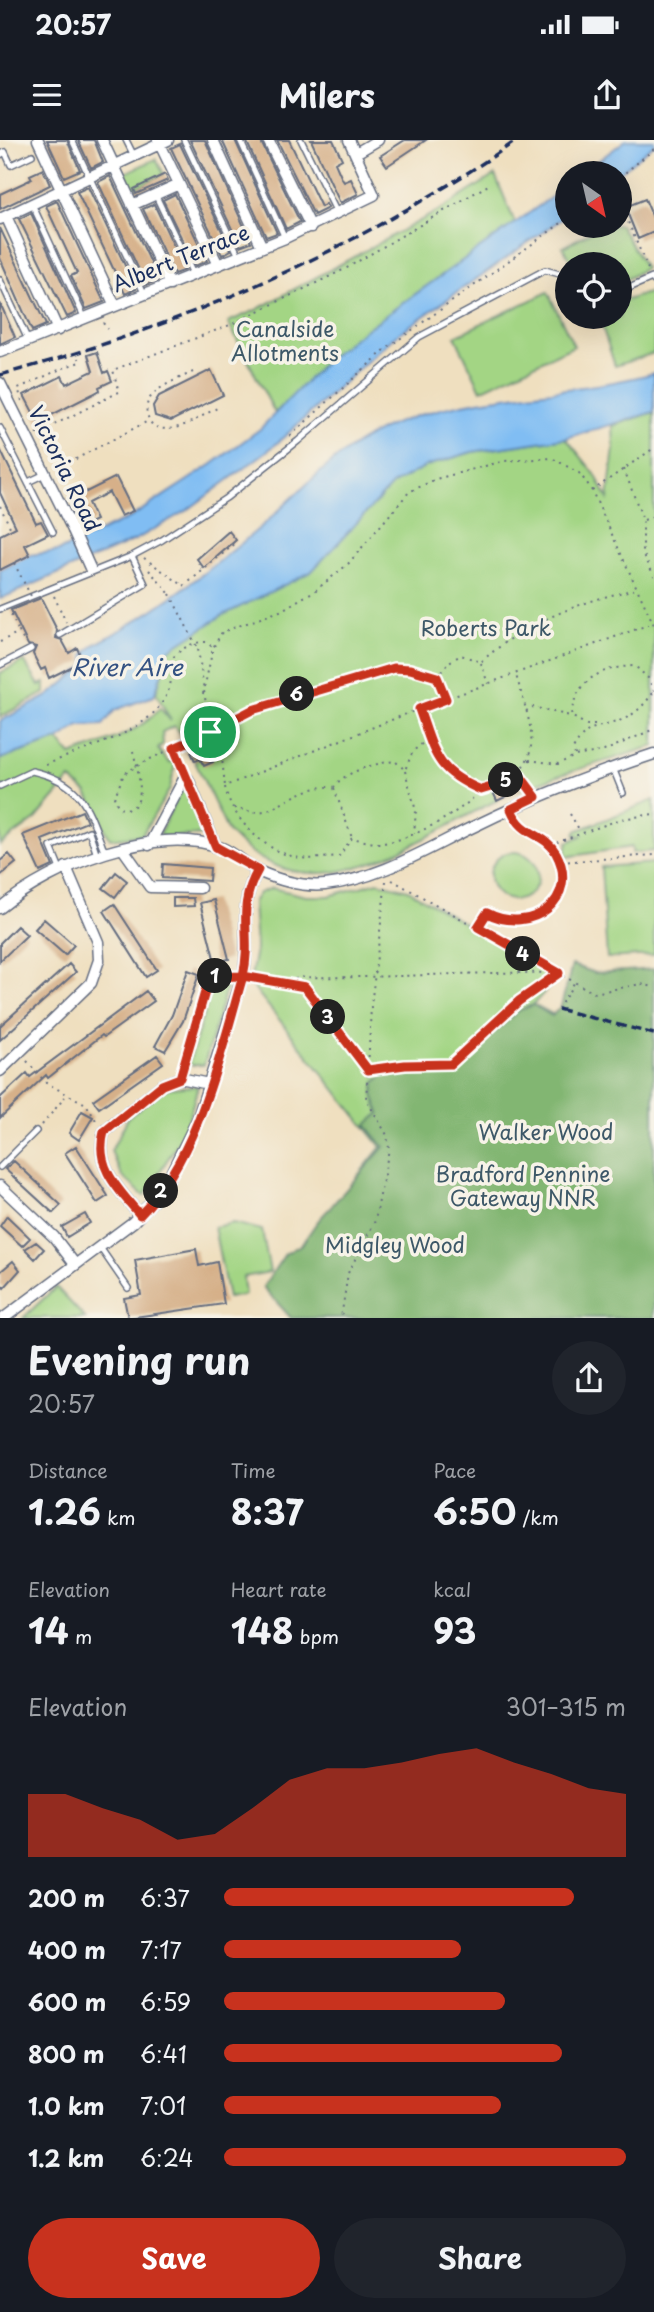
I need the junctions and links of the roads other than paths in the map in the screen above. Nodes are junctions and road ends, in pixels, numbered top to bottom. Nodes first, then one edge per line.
1 (38, 140) edge
2 (72, 140) edge
3 (102, 140) edge
4 (126, 140) edge
5 (184, 140) edge
6 (212, 140) edge
7 (240, 140) edge
8 (268, 140) edge
9 (302, 140) edge
10 (349, 140) edge
11 (378, 140) edge
12 (162, 141) edge
13 (356, 153) junction
14 (0, 155) edge
15 (32, 155) dead end
16 (134, 156) junction
17 (114, 166) junction
18 (89, 177) junction
19 (179, 184) junction
20 (61, 190) junction
21 (155, 194) junction
22 (32, 204) junction
23 (132, 205) junction
24 (337, 214) junction
25 (3, 218) edge
26 (311, 227) junction
27 (285, 238) junction
28 (262, 247) junction
29 (239, 256) junction
30 (218, 265) junction
31 (555, 273) edge
32 (194, 275) junction
33 (0, 280) edge
34 (653, 280) edge
35 (170, 285) junction
36 (632, 288) edge
37 (145, 295) junction
38 (115, 306) junction
39 (85, 318) junction
40 (58, 330) junction
41 (29, 341) junction
42 (0, 352) edge
43 (2, 388) edge
44 (0, 428) edge
45 (46, 474) junction
46 (28, 482) junction
47 (53, 532) dead end
48 (134, 556) junction
49 (91, 570) junction
50 (0, 609) edge
51 (60, 635) dead end
52 (30, 650) road end
53 (0, 665) edge
54 (654, 754) edge
55 (613, 768) junction
56 (0, 786) edge
57 (622, 793) dead end
58 (149, 845) junction
59 (216, 847) junction
60 (123, 849) junction
61 (109, 852) junction
62 (97, 856) junction
63 (63, 868) junction
64 (258, 870) junction
65 (200, 888) dead end
66 (0, 908) edge
67 (0, 1071) edge
68 (209, 1084) junction
69 (36, 1131) road end
70 (0, 1167) edge
71 (0, 1186) edge
72 (140, 1215) junction
73 (99, 1246) junction
74 (74, 1263) junction
75 (128, 1288) dead end
76 (2, 1318) edge

1 - 20 street
2 - 18 lane
3 - 17 street
4 - 16 lane
5 - 29 lane
6 - 28 street
7 - 27 lane
8 - 26 street
9 - 24 lane
10 - 13 street
11 - 13 street
12 - 16 street
12 - 19 street
13 - 24 street, Albert Terrace
14 - 15 lane
16 - 17 street
17 - 18 street
17 - 23 street
18 - 20 street
18 - 37 lane
19 - 21 street
19 - 30 street
20 - 22 street
20 - 38 street
21 - 23 street
21 - 32 lane
22 - 25 street
22 - 39 lane
23 - 35 street
24 - 26 street, Albert Terrace
25 - 40 street
26 - 27 street, Albert Terrace
27 - 28 street, Albert Terrace
28 - 29 street, Albert Terrace
29 - 30 street, Albert Terrace
30 - 32 street, Albert Terrace
31 - 48 lane
32 - 35 street, Albert Terrace
33 - 41 lane
34 - 36 lane
35 - 37 street, Albert Terrace
37 - 38 street, Albert Terrace
38 - 39 street, Albert Terrace
39 - 40 street, Albert Terrace
40 - 41 street, Albert Terrace
41 - 42 street, Albert Terrace
43 - 45 street, Victoria Road
44 - 46 lane
45 - 46 lane
45 - 49 street, Victoria Road, bridge
46 - 47 lane
48 - 49 lane
48 - 51 lane
49 - 50 lane
52 - 53 lane
54 - 55 street
55 - 57 lane
55 - 64 street
56 - 61 lane
58 - 59 street
58 - 59 street
58 - 60 street
59 - 64 street
60 - 61 street
60 - 65 street
61 - 62 street
62 - 63 street
62 - 63 lane
63 - 66 street
63 - 67 street
64 - 68 street
68 - 72 street
68 - 72 street
69 - 70 lane
71 - 74 street
72 - 73 street
73 - 74 street
73 - 75 lane
74 - 76 street

